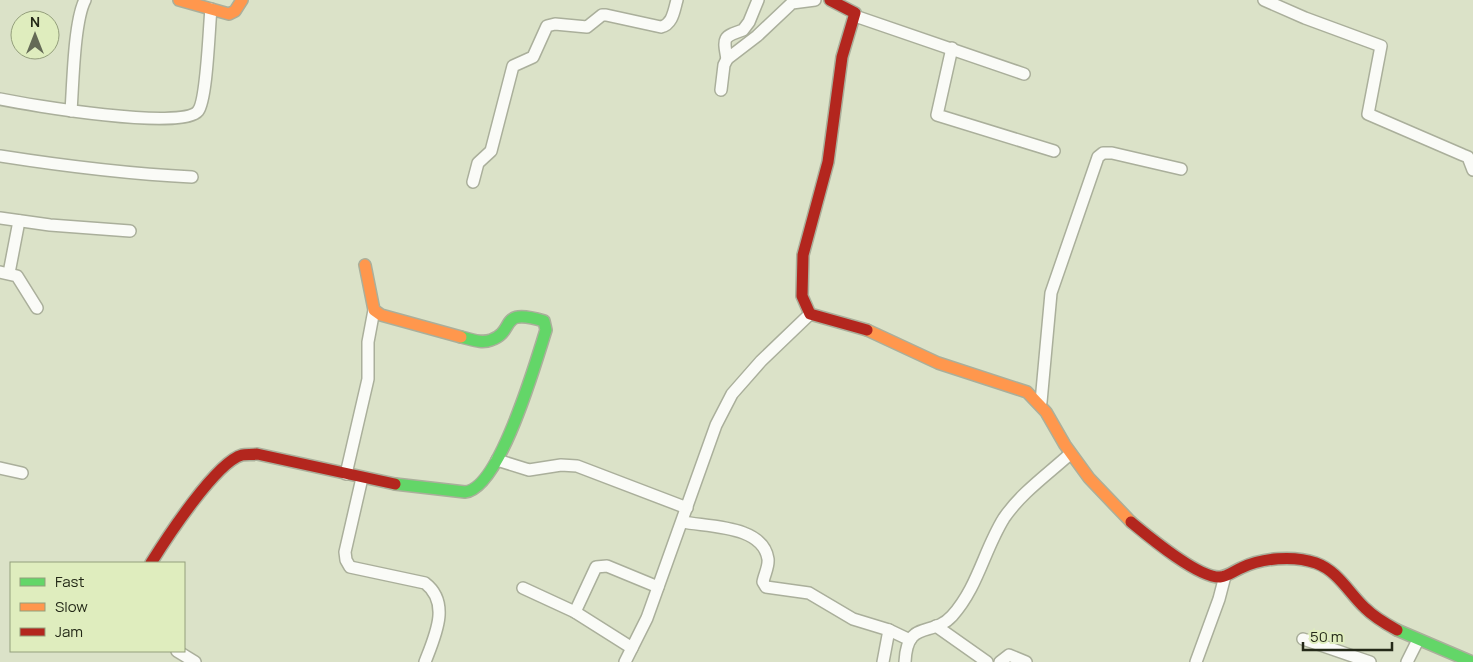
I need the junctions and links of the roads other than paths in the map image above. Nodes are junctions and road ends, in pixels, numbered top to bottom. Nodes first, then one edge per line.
1 (85, 0) edge
2 (179, 0) edge
3 (242, 0) edge
4 (677, 0) edge
5 (756, 0) edge
6 (815, 0) edge
7 (830, 0) edge
8 (1264, 0) edge
9 (211, 9) junction
10 (855, 16) junction
11 (952, 48) junction
12 (727, 59) junction
13 (1024, 74) dead end
14 (721, 90) dead end
15 (0, 99) edge
16 (71, 111) junction
17 (1054, 151) dead end
18 (0, 156) edge
19 (1181, 169) dead end
20 (1473, 170) edge
21 (192, 177) dead end
22 (473, 182) dead end
23 (0, 218) edge
24 (18, 221) junction
25 (130, 231) dead end
26 (365, 265) dead end
27 (5, 272) edge
28 (37, 308) dead end
29 (374, 310) junction
30 (810, 314) junction
31 (1040, 402) junction
32 (1070, 454) junction
33 (497, 460) junction
34 (0, 468) edge
35 (22, 473) dead end
36 (346, 474) junction
37 (362, 478) junction
38 (687, 508) junction
39 (683, 522) junction
40 (152, 562) edge
41 (1225, 576) junction
42 (658, 587) junction
43 (523, 588) dead end
44 (575, 612) junction
45 (936, 626) junction
46 (889, 630) junction
47 (1303, 639) dead end
48 (910, 640) junction
49 (1418, 640) junction
50 (632, 648) junction
51 (179, 652) edge
52 (195, 662) edge
53 (426, 662) edge
54 (625, 662) edge
55 (883, 662) edge
56 (905, 662) edge
57 (987, 662) edge
58 (1000, 662) edge
59 (1026, 662) edge
60 (1196, 662) edge
61 (1370, 662) edge
62 (1406, 662) edge
63 (1472, 662) edge

1 - 16 street
2 - 9 street
3 - 9 street
4 - 22 street
5 - 12 street
6 - 12 street
7 - 10 street
8 - 20 street
9 - 16 street
10 - 11 street
10 - 30 street
11 - 13 street
11 - 17 street
12 - 14 street
15 - 16 street
18 - 21 street
19 - 31 street
23 - 24 street
24 - 25 street
24 - 27 street
26 - 29 street
27 - 28 street
29 - 33 street
29 - 36 street
30 - 31 street
30 - 38 street
31 - 32 street
32 - 41 street
32 - 45 street
33 - 37 street
33 - 38 street
34 - 35 street
36 - 37 street
36 - 40 street
37 - 53 street
38 - 39 street
39 - 42 street
39 - 46 street
41 - 49 street
41 - 60 street
42 - 44 street
42 - 50 street
43 - 44 street
44 - 50 street
45 - 48 street
45 - 57 street
46 - 48 street
46 - 55 street
47 - 61 street
48 - 56 street
49 - 62 street
49 - 63 street
50 - 54 street
51 - 52 street
58 - 59 street

